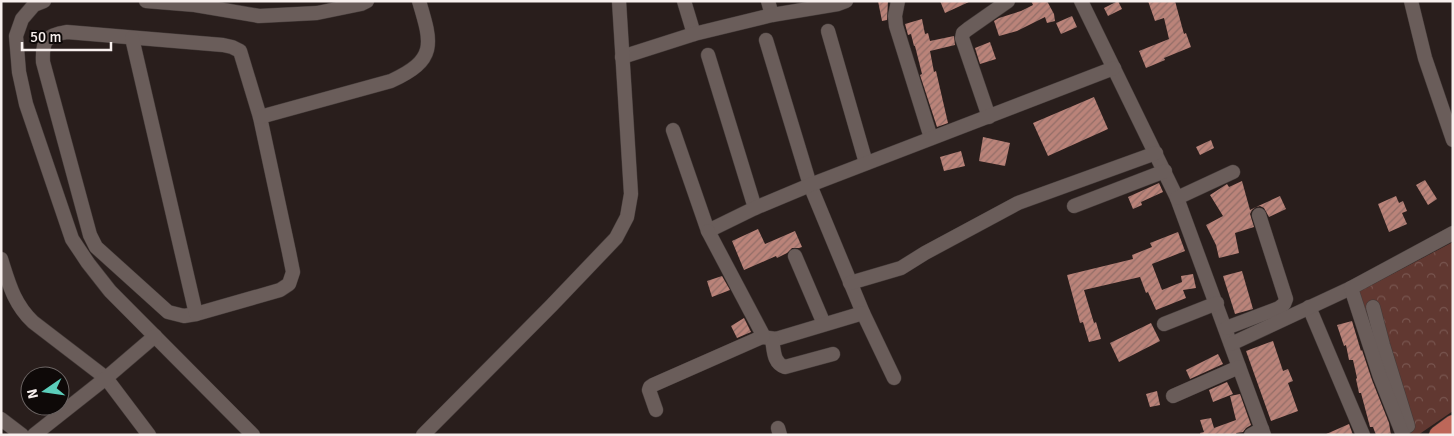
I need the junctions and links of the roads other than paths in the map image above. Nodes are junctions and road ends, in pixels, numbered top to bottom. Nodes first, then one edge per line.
1 (44, 1) edge
2 (146, 1) edge
3 (367, 1) edge
4 (419, 1) edge
5 (619, 1) edge
6 (684, 1) edge
7 (768, 1) edge
8 (846, 1) edge
9 (898, 1) edge
10 (1008, 1) edge
11 (1081, 1) edge
12 (1411, 1) edge
13 (772, 15) junction
14 (828, 31) dead end
15 (694, 34) junction
16 (132, 38) junction
17 (766, 40) dead end
18 (708, 55) dead end
19 (622, 57) junction
20 (1114, 68) junction
21 (260, 117) junction
22 (989, 117) junction
23 (674, 130) dead end
24 (931, 138) junction
25 (1453, 140) edge
26 (1156, 153) junction
27 (866, 163) junction
28 (1164, 171) junction
29 (1233, 172) dead end
30 (810, 185) junction
31 (1178, 198) junction
32 (1074, 206) dead end
33 (755, 208) junction
34 (1259, 215) dead end
35 (708, 231) junction
36 (1453, 233) edge
37 (795, 256) dead end
38 (1, 259) edge
39 (850, 283) junction
40 (1351, 288) junction
41 (1216, 303) junction
42 (1310, 307) junction
43 (1373, 307) dead end
44 (863, 313) junction
45 (196, 314) junction
46 (824, 324) junction
47 (1164, 324) dead end
48 (1226, 328) junction
49 (155, 336) junction
50 (767, 338) junction
51 (1232, 344) junction
52 (833, 354) dead end
53 (1239, 367) junction
54 (106, 378) junction
55 (894, 378) dead end
56 (1173, 396) dead end
57 (656, 410) dead end
58 (1, 419) edge
59 (1453, 424) edge
60 (1259, 433) edge
61 (22, 435) edge
62 (34, 435) edge
63 (149, 435) edge
64 (253, 435) edge
65 (423, 435) edge
66 (1363, 435) edge
67 (1403, 435) edge
68 (1411, 435) edge
69 (1438, 435) edge

1 - 49 street
2 - 3 street
4 - 21 street
5 - 19 street
6 - 15 street
7 - 13 street
8 - 13 street
9 - 24 street
10 - 22 street
11 - 20 street
12 - 25 street
13 - 15 street
14 - 27 street
15 - 19 street
16 - 21 street
16 - 45 street
16 - 45 street
17 - 30 street
18 - 33 street
19 - 65 street
20 - 22 street
20 - 26 street
21 - 45 street
22 - 24 street
23 - 35 street
24 - 27 street
26 - 28 street
26 - 39 street
27 - 30 street
28 - 31 street
28 - 32 street
29 - 31 street
30 - 33 street
30 - 39 street
31 - 41 street
33 - 35 street
34 - 48 street
35 - 50 street
36 - 40 street
37 - 46 street
38 - 54 street
39 - 44 street
40 - 42 street
40 - 67 street
41 - 47 street
41 - 48 street
42 - 51 street
42 - 66 street
43 - 68 street
44 - 46 street
44 - 55 street
46 - 50 street
48 - 51 street
49 - 54 street
49 - 64 street
50 - 52 street
50 - 57 street
51 - 53 street
53 - 56 street
53 - 60 street
54 - 62 street
54 - 63 street
58 - 61 street
59 - 69 main road

